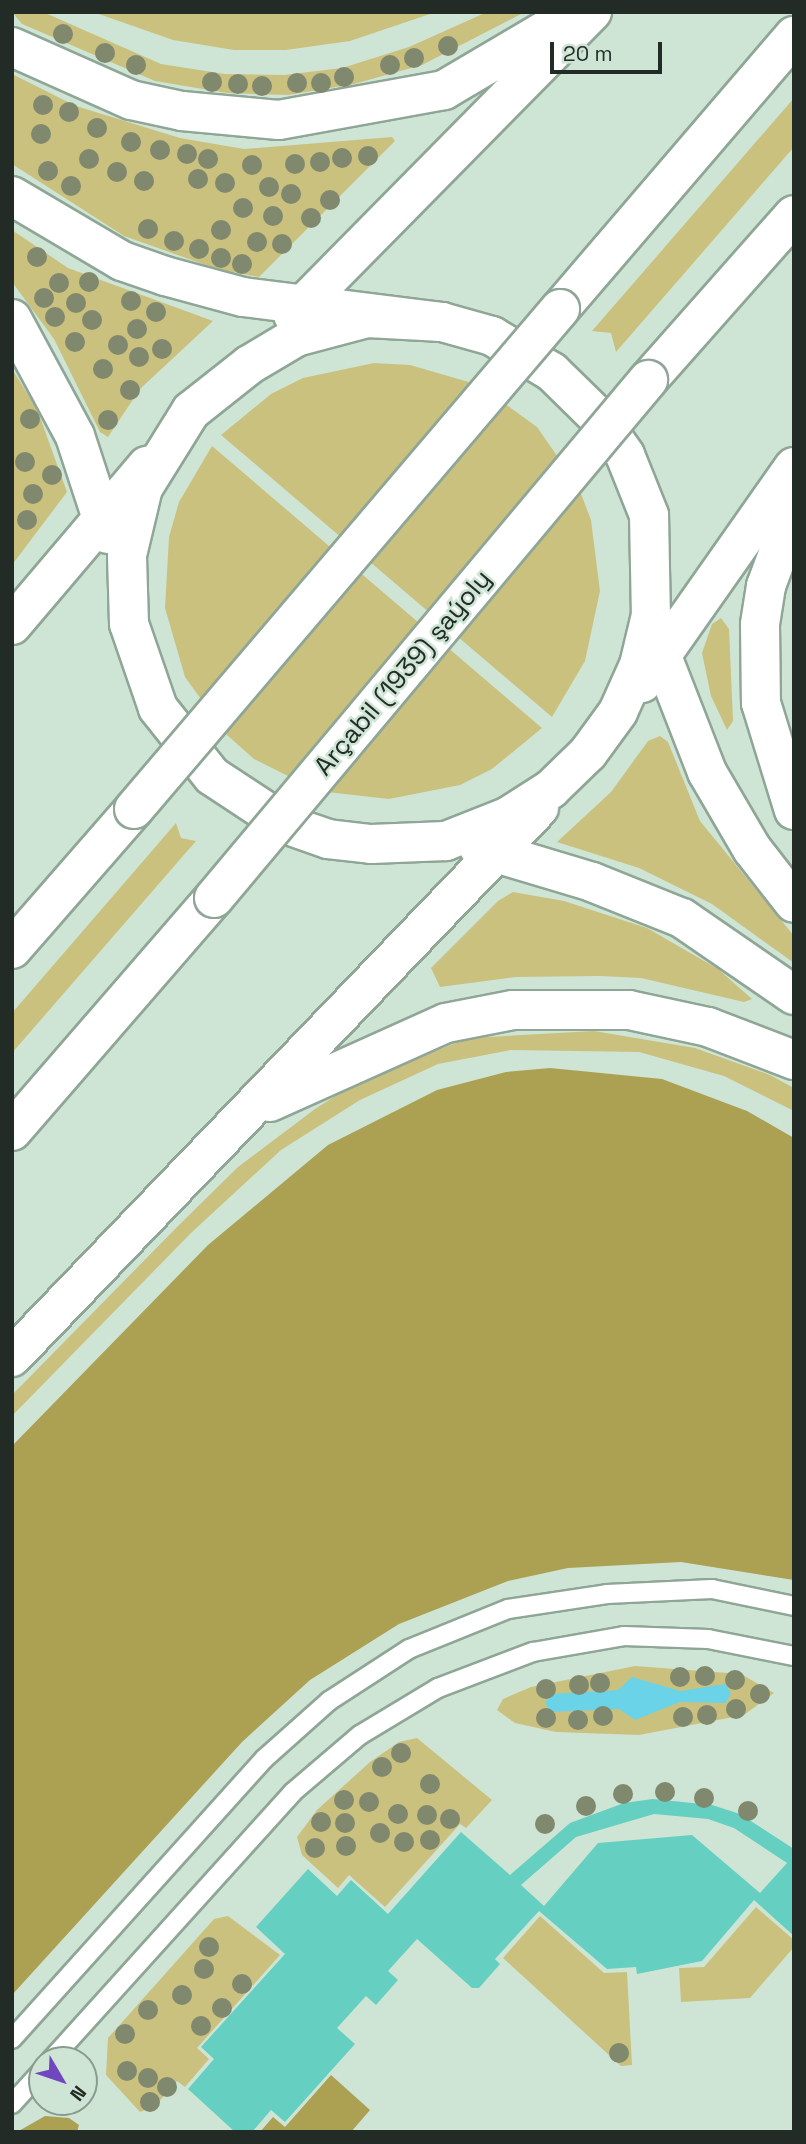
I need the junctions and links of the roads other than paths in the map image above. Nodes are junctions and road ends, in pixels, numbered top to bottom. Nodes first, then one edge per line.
1 (575, 12) edge
2 (592, 12) edge
3 (794, 36) edge
4 (12, 47) edge
5 (12, 195) edge
6 (794, 215) edge
7 (306, 302) junction
8 (12, 319) edge
9 (442, 322) junction
10 (191, 411) junction
11 (794, 467) edge
12 (794, 510) edge
13 (102, 514) junction
14 (651, 615) junction
15 (129, 624) junction
16 (12, 625) edge
17 (659, 660) junction
18 (588, 753) junction
19 (794, 810) edge
20 (446, 841) junction
21 (500, 852) junction
22 (794, 903) edge
23 (12, 949) edge
24 (794, 995) edge
25 (794, 1060) edge
26 (249, 1112) junction
27 (12, 1131) edge
28 (12, 1357) edge
29 (794, 1606) edge
30 (794, 1656) edge
31 (12, 2039) edge
32 (64, 2046) edge
33 (28, 2086) edge
34 (12, 2104) edge

1 - 4 main road
2 - 7 main road
3 - 23 main road, bridge
5 - 7 main road
6 - 27 main road, Arçabil (1939) şaýoly, bridge
7 - 9 main road
7 - 10 main road
8 - 13 main road
9 - 10 main road
9 - 14 main road
10 - 13 main road
10 - 15 main road
11 - 17 main road
12 - 19 main road
13 - 15 main road
13 - 16 main road
14 - 17 main road
14 - 18 main road
15 - 20 main road
17 - 18 main road
17 - 22 main road
18 - 20 main road
18 - 21 main road
20 - 21 main road
21 - 24 main road
21 - 26 main road
25 - 26 main road
26 - 28 main road
29 - 31 lane
30 - 32 lane
33 - 34 lane

